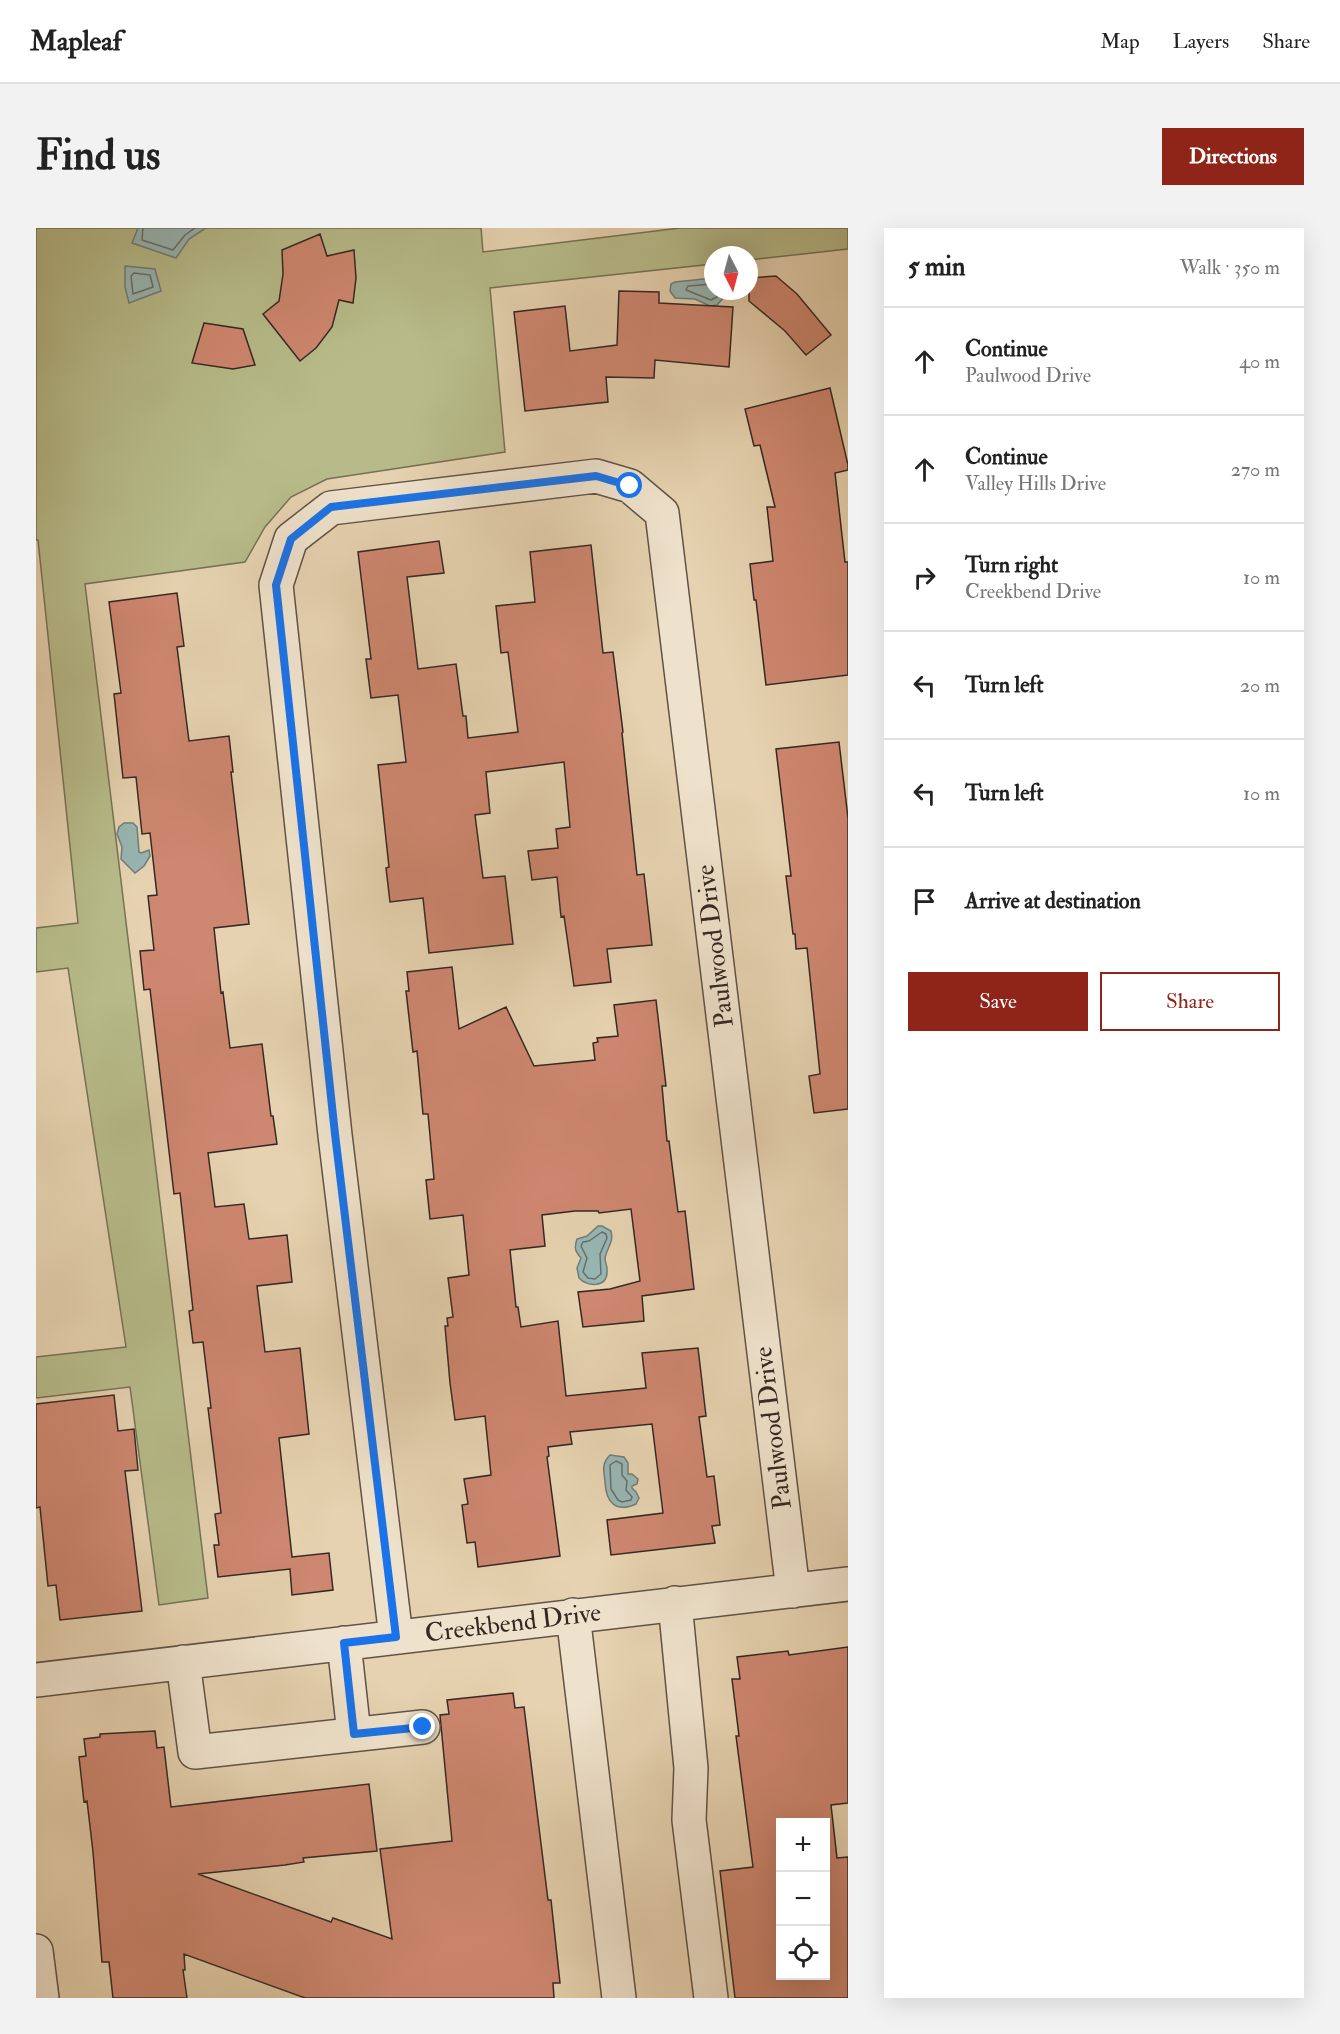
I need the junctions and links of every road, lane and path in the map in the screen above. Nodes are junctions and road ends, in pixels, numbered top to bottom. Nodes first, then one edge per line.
1 (848, 1584) edge
2 (793, 1591) junction
3 (675, 1603) junction
4 (573, 1615) junction
5 (396, 1637) junction
6 (344, 1643) junction
7 (183, 1662) junction
8 (36, 1680) edge
9 (423, 1727) dead end
10 (354, 1734) junction
11 (36, 1951) edge
12 (42, 1998) edge
13 (619, 1998) edge
14 (711, 1998) edge

1 - 2 street, Creekbend Drive
2 - 3 street, Creekbend Drive
2 - 5 street, Paulwood Drive
3 - 4 street, Creekbend Drive
3 - 14 street
4 - 5 street, Creekbend Drive
4 - 13 street
5 - 6 street, Creekbend Drive
6 - 7 street, Creekbend Drive
6 - 10 street
7 - 8 street, Creekbend Drive
7 - 10 street
9 - 10 street
11 - 12 street

